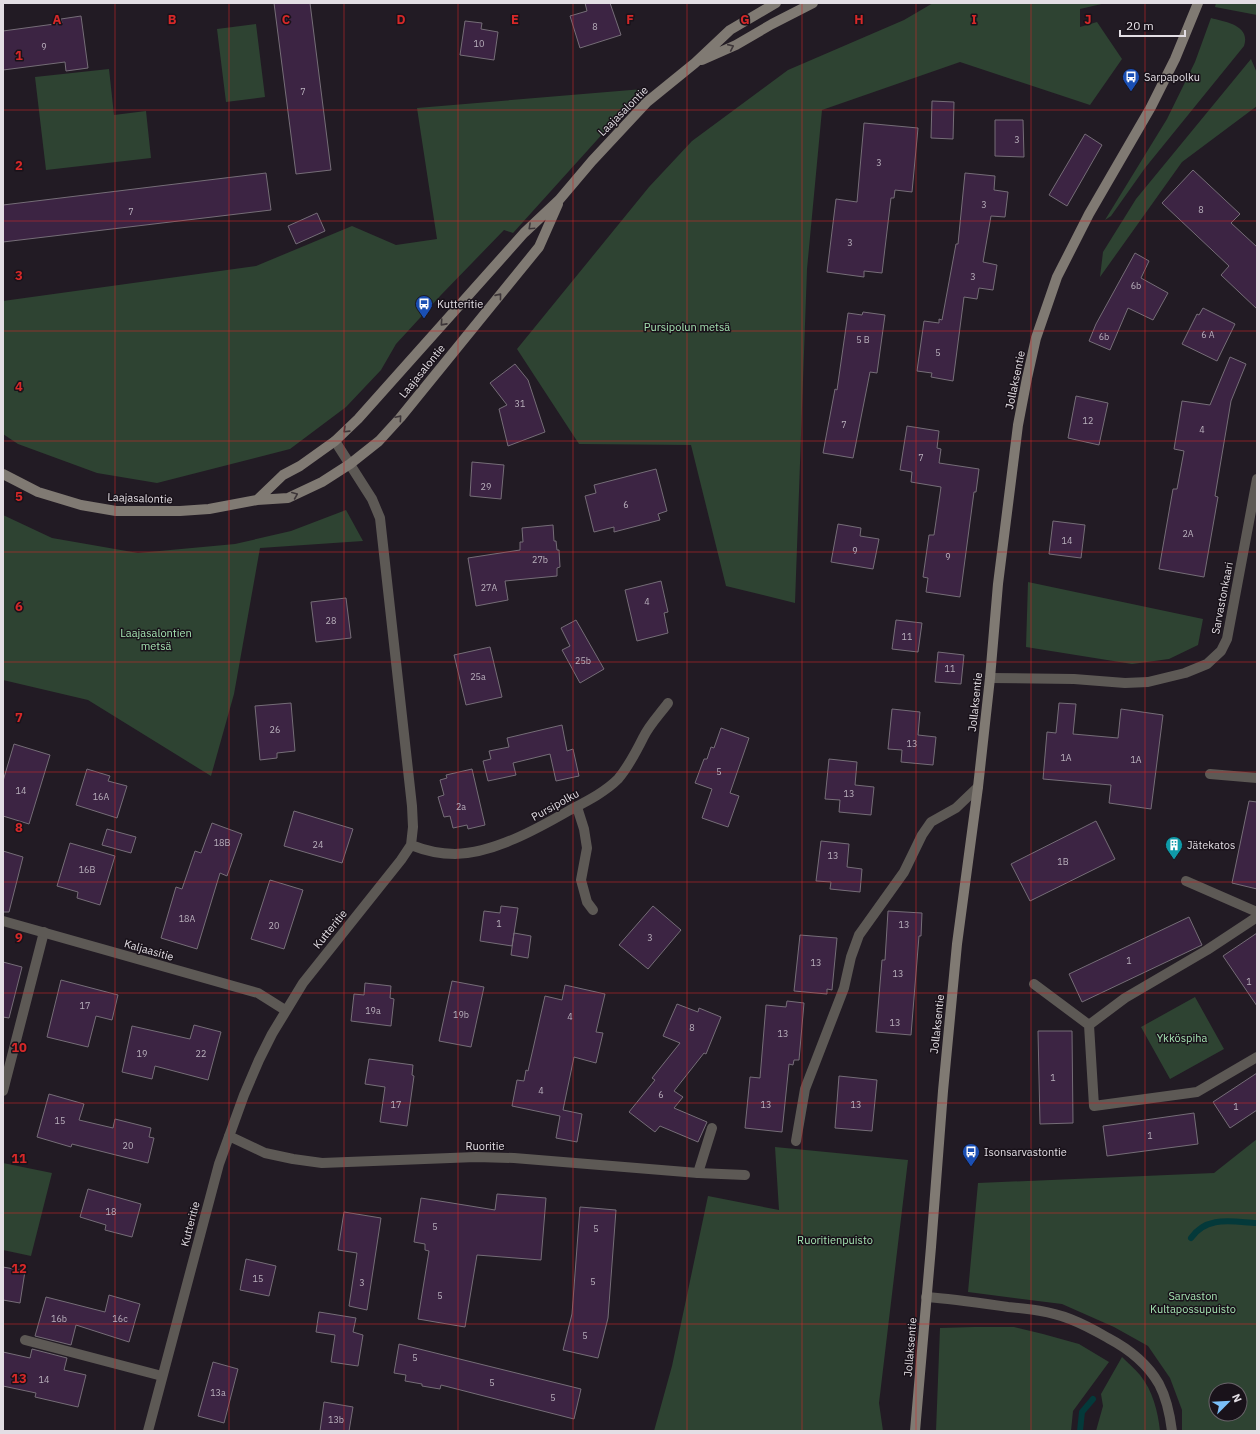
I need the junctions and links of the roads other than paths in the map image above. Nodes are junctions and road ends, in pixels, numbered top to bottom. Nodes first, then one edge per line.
1 (776, 3) edge
2 (813, 3) edge
3 (1198, 3) edge
4 (1193, 8) edge
5 (695, 63) junction
6 (559, 200) junction
7 (335, 441) junction
8 (350, 464) junction
9 (3, 474) edge
10 (1257, 479) edge
11 (257, 500) junction
12 (990, 678) junction
13 (668, 704) dead end
14 (1210, 774) dead end
15 (1257, 778) edge
16 (978, 787) junction
17 (577, 807) junction
18 (411, 845) junction
19 (1186, 881) dead end
20 (593, 910) dead end
21 (1257, 912) edge
22 (1257, 917) edge
23 (3, 921) edge
24 (44, 932) junction
25 (1034, 984) dead end
26 (285, 1010) junction
27 (1090, 1024) junction
28 (1257, 1057) edge
29 (3, 1091) edge
30 (712, 1128) dead end
31 (229, 1136) junction
32 (796, 1141) dead end
33 (698, 1173) junction
34 (745, 1175) dead end
35 (926, 1297) junction
36 (25, 1340) dead end
37 (162, 1376) junction
38 (148, 1431) edge
39 (915, 1431) edge
40 (1172, 1431) edge

1 - 5 main road, Laajasalontie
5 -> 2 main road, Laajasalontie
3 - 4 main road, Jollaksentie
4 - 12 main road, Jollaksentie
5 - 6 main road, Laajasalontie
6 -> 7 main road, Laajasalontie
8 -> 6 main road, Laajasalontie
7 - 8 street, Kutteritie
7 - 11 main road, Laajasalontie
11 -> 8 main road, Laajasalontie
8 - 18 street, Kutteritie
9 - 11 main road, Laajasalontie
10 - 12 street, Sarvastonkaari
12 - 16 main road, Jollaksentie
13 - 17 street, Pursipolku
14 - 15 street
16 - 32 street
16 - 35 main road, Jollaksentie
17 - 18 street, Pursipolku
17 - 20 street
18 - 26 street, Kutteritie
19 - 21 street
22 - 27 street
23 - 24 street, Kaljaasitie
24 - 26 street, Kaljaasitie
24 - 29 street
25 - 27 street
26 - 31 street, Kutteritie
27 - 28 street
30 - 33 street
31 - 33 street, Ruoritie
31 - 37 street, Kutteritie
33 - 34 street, Ruoritie
35 - 39 main road, Jollaksentie
35 - 40 street
36 - 37 street
37 - 38 street, Kutteritie

